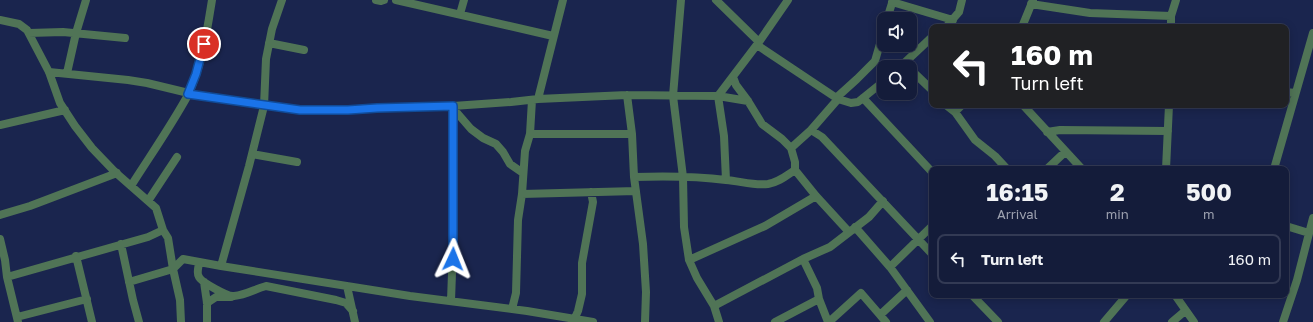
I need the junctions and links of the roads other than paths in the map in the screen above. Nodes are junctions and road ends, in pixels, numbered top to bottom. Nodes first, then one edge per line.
1 (86, 0) edge
2 (212, 0) edge
3 (282, 0) edge
4 (396, 0) edge
5 (464, 0) edge
6 (563, 0) edge
7 (681, 0) edge
8 (716, 0) edge
9 (788, 0) edge
10 (962, 0) edge
11 (1176, 0) edge
12 (893, 1) edge
13 (1032, 2) edge
14 (889, 12) edge
15 (460, 14) junction
16 (1171, 16) junction
17 (0, 20) edge
18 (953, 20) junction
19 (950, 24) edge
20 (1023, 24) edge
21 (1171, 24) edge
22 (29, 33) junction
23 (76, 33) junction
24 (1313, 33) edge
25 (553, 36) junction
26 (125, 38) dead end
27 (929, 40) edge
28 (269, 43) junction
29 (758, 43) junction
30 (304, 50) dead end
31 (878, 52) edge
32 (912, 60) edge
33 (49, 72) junction
34 (67, 73) junction
35 (917, 76) edge
36 (733, 77) junction
37 (929, 86) edge
38 (877, 87) edge
39 (1289, 92) edge
40 (1295, 93) junction
41 (188, 94) junction
42 (626, 95) junction
43 (673, 96) junction
44 (718, 96) junction
45 (863, 98) junction
46 (837, 99) junction
47 (535, 100) junction
48 (748, 101) junction
49 (264, 106) junction
50 (453, 108) junction
51 (950, 108) edge
52 (959, 108) edge
53 (1026, 108) edge
54 (1169, 108) edge
55 (65, 110) junction
56 (955, 112) junction
57 (0, 125) edge
58 (811, 130) junction
59 (1168, 131) junction
60 (1047, 132) junction
61 (530, 134) junction
62 (632, 134) junction
63 (791, 148) junction
64 (1065, 152) junction
65 (252, 154) junction
66 (177, 157) dead end
67 (297, 162) dead end
68 (1005, 166) edge
69 (1050, 166) edge
70 (1079, 166) edge
71 (1166, 166) edge
72 (1275, 166) edge
73 (929, 169) edge
74 (795, 170) junction
75 (117, 173) junction
76 (523, 173) junction
77 (634, 177) junction
78 (683, 177) junction
79 (726, 180) junction
80 (131, 186) junction
81 (636, 191) junction
82 (591, 192) junction
83 (522, 194) junction
84 (816, 196) junction
85 (148, 201) junction
86 (883, 201) junction
87 (0, 215) edge
88 (1313, 218) edge
89 (1289, 227) edge
90 (929, 229) edge
91 (163, 230) junction
92 (852, 230) junction
93 (1309, 233) junction
94 (0, 239) edge
95 (918, 240) junction
96 (1310, 243) edge
97 (121, 244) junction
98 (929, 251) edge
99 (76, 256) junction
100 (803, 259) junction
101 (689, 260) junction
102 (199, 262) junction
103 (221, 266) junction
104 (890, 267) junction
105 (173, 269) junction
106 (7, 276) junction
107 (129, 282) junction
108 (204, 282) junction
109 (347, 286) junction
110 (907, 290) junction
111 (231, 297) junction
112 (975, 298) edge
113 (1124, 298) edge
114 (1177, 298) edge
115 (86, 299) junction
116 (819, 299) junction
117 (451, 301) junction
118 (207, 303) junction
119 (714, 306) junction
120 (512, 309) junction
121 (353, 311) junction
122 (1185, 311) junction
123 (18, 320) edge
124 (574, 320) junction
125 (883, 320) edge
126 (178, 321) edge
127 (92, 322) edge
128 (140, 322) edge
129 (207, 322) edge
130 (354, 322) edge
131 (594, 322) edge
132 (645, 322) edge
133 (719, 322) edge
134 (775, 322) edge
135 (829, 322) edge
136 (930, 322) edge
137 (998, 322) edge
138 (1104, 322) edge
139 (1172, 322) edge
140 (1194, 322) edge
141 (1283, 322) edge

1 - 23 street
2 - 41 street
3 - 28 street
4 - 15 street
5 - 15 street
6 - 25 street
7 - 43 street
8 - 29 street
9 - 29 street
10 - 18 street
11 - 16 street
12 - 14 street
12 - 18 street
13 - 16 street
13 - 20 street
15 - 25 street
16 - 21 street
17 - 22 street
18 - 19 street
22 - 23 street
22 - 33 street
23 - 26 street
23 - 34 street
24 - 40 street
25 - 47 street
27 - 32 street
28 - 30 street
28 - 49 street
29 - 36 street
29 - 46 street
31 - 46 street
33 - 34 street
33 - 55 street
34 - 41 street
35 - 37 street
36 - 44 street
36 - 48 street
38 - 45 street
39 - 40 street
40 - 72 street
41 - 49 street
41 - 80 street
42 - 43 street
42 - 47 street
42 - 62 street
43 - 44 street
43 - 78 street
44 - 48 street
44 - 79 street
45 - 46 street
45 - 73 street
46 - 58 street
47 - 50 street
47 - 61 street
48 - 63 street
49 - 50 street
49 - 65 street
50 - 76 street
50 - 117 street
51 - 56 street
52 - 56 street
53 - 60 street
54 - 59 street
55 - 57 street
55 - 75 street
56 - 68 street
58 - 63 street
58 - 86 street
59 - 60 street
59 - 71 street
60 - 64 street
61 - 62 street
61 - 76 street
62 - 77 street
63 - 74 street
64 - 69 street
64 - 70 street
65 - 67 street
65 - 103 street
66 - 85 street
74 - 79 street
74 - 84 street
75 - 80 street
75 - 87 street
76 - 83 street
77 - 78 street
77 - 81 street
78 - 79 street
78 - 101 street
80 - 85 street
81 - 82 street
81 - 132 street
82 - 83 street
82 - 124 street
83 - 120 street
84 - 92 street
84 - 101 street
85 - 91 street
86 - 92 street
86 - 95 street
88 - 93 street
89 - 93 street
90 - 95 street
91 - 97 street
91 - 105 street
92 - 100 street
92 - 104 street
93 - 96 street
94 - 106 street
95 - 98 street
95 - 104 street
96 - 141 street
97 - 99 street
97 - 107 street
99 - 106 street
99 - 115 street
100 - 116 street
100 - 119 street
101 - 119 street
102 - 103 street
102 - 105 street
102 - 108 street
103 - 109 street
104 - 110 street
105 - 107 street
105 - 126 street
106 - 123 street
107 - 128 street
108 - 111 street
108 - 118 street
109 - 117 street
109 - 121 street
110 - 125 street
110 - 136 street
111 - 118 street
111 - 121 street
112 - 137 street
113 - 138 street
114 - 122 street
115 - 123 street
115 - 127 street
116 - 134 street
116 - 135 street
117 - 120 street
118 - 129 street
119 - 133 street
120 - 124 street
121 - 130 street
122 - 139 street
122 - 140 street
124 - 131 street
125 - 135 street

